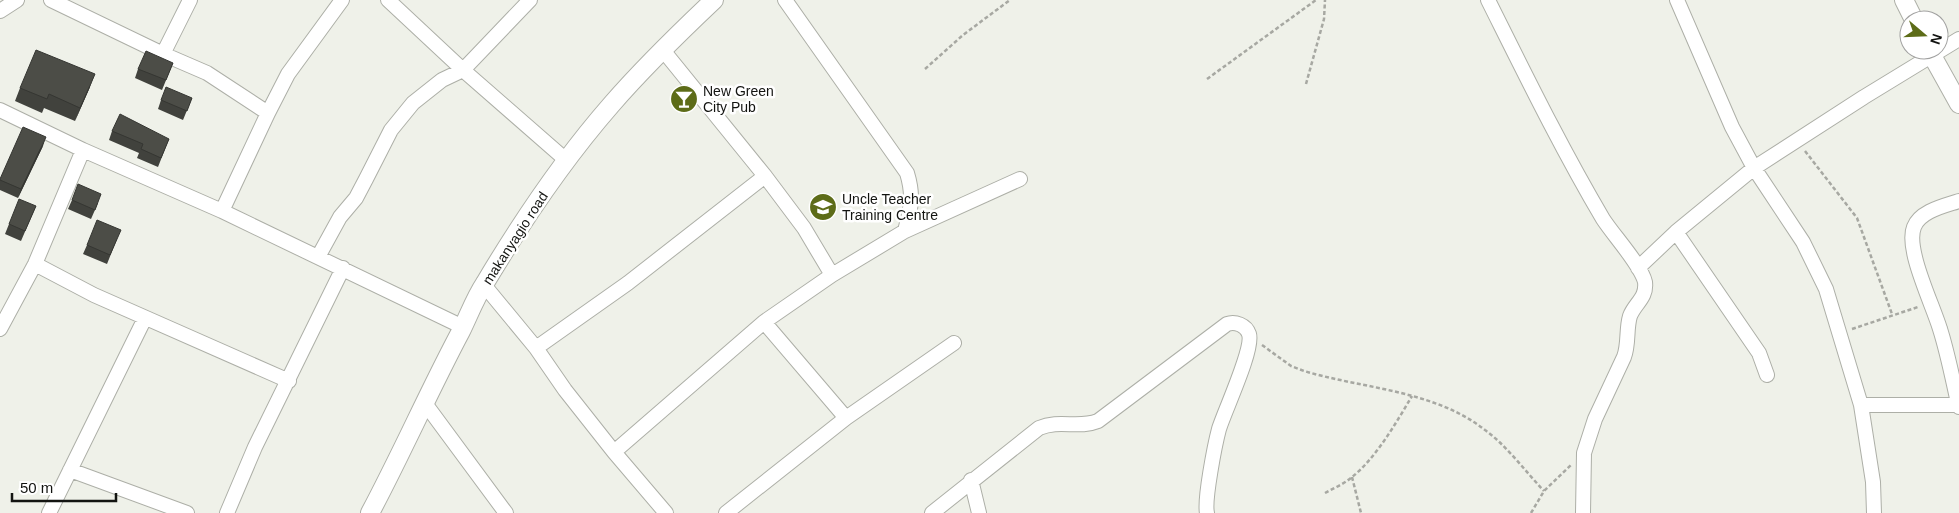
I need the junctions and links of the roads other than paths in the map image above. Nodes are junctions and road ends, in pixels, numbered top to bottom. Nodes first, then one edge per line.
1 (17, 0) edge
2 (190, 0) edge
3 (342, 0) edge
4 (388, 0) edge
5 (530, 0) edge
6 (714, 0) edge
7 (784, 0) edge
8 (1488, 0) edge
9 (1677, 0) edge
10 (55, 1) edge
11 (0, 11) edge
12 (662, 49) junction
13 (162, 54) junction
14 (1918, 60) edge
15 (1934, 60) edge
16 (462, 70) junction
17 (1959, 104) edge
18 (0, 110) edge
19 (268, 112) junction
20 (83, 150) junction
21 (566, 160) junction
22 (1754, 168) junction
23 (765, 176) junction
24 (1020, 179) dead end
25 (1959, 201) edge
26 (222, 211) junction
27 (905, 231) junction
28 (1676, 232) junction
29 (318, 256) junction
30 (35, 264) junction
31 (342, 268) junction
32 (1638, 268) junction
33 (832, 275) junction
34 (484, 285) junction
35 (145, 318) junction
36 (764, 322) junction
37 (463, 327) junction
38 (0, 329) edge
39 (954, 343) dead end
40 (536, 348) junction
41 (1767, 375) dead end
42 (289, 381) junction
43 (424, 402) junction
44 (1861, 405) junction
45 (1959, 406) edge
46 (846, 418) junction
47 (614, 452) junction
48 (70, 470) junction
49 (972, 480) junction
50 (735, 510) edge
51 (49, 513) edge
52 (187, 513) edge
53 (227, 513) edge
54 (370, 513) edge
55 (506, 513) edge
56 (666, 513) edge
57 (932, 513) edge
58 (979, 513) edge
59 (1207, 513) edge
60 (1583, 513) edge
61 (1874, 513) edge

1 - 11 street
2 - 13 street
3 - 19 street
4 - 16 street
5 - 16 street
6 - 12 street, makanyagio road
7 - 27 street
8 - 32 street
9 - 22 street
10 - 13 street
12 - 21 street, makanyagio road
12 - 23 street
13 - 19 street
14 - 22 street
15 - 17 street
16 - 21 street
16 - 29 street
18 - 20 street
19 - 26 street
20 - 26 street
20 - 30 street
21 - 34 street, makanyagio road
22 - 28 street
22 - 44 street
23 - 33 street
23 - 40 street
24 - 27 street
25 - 45 street
26 - 29 street
27 - 33 street
28 - 32 street
28 - 41 street
29 - 31 street
30 - 35 street
30 - 38 street
31 - 37 street
31 - 42 street
32 - 60 street
33 - 36 street
34 - 37 street, makanyagio road
34 - 40 street
35 - 42 street
35 - 48 street
36 - 46 street
36 - 47 street
37 - 43 street, makanyagio road
39 - 46 street
40 - 47 street
42 - 53 street
43 - 54 street, makanyagio road
43 - 55 street
44 - 45 street
44 - 61 street
46 - 50 street
47 - 56 street
48 - 51 street
48 - 52 street
49 - 57 street
49 - 58 street
49 - 59 street

